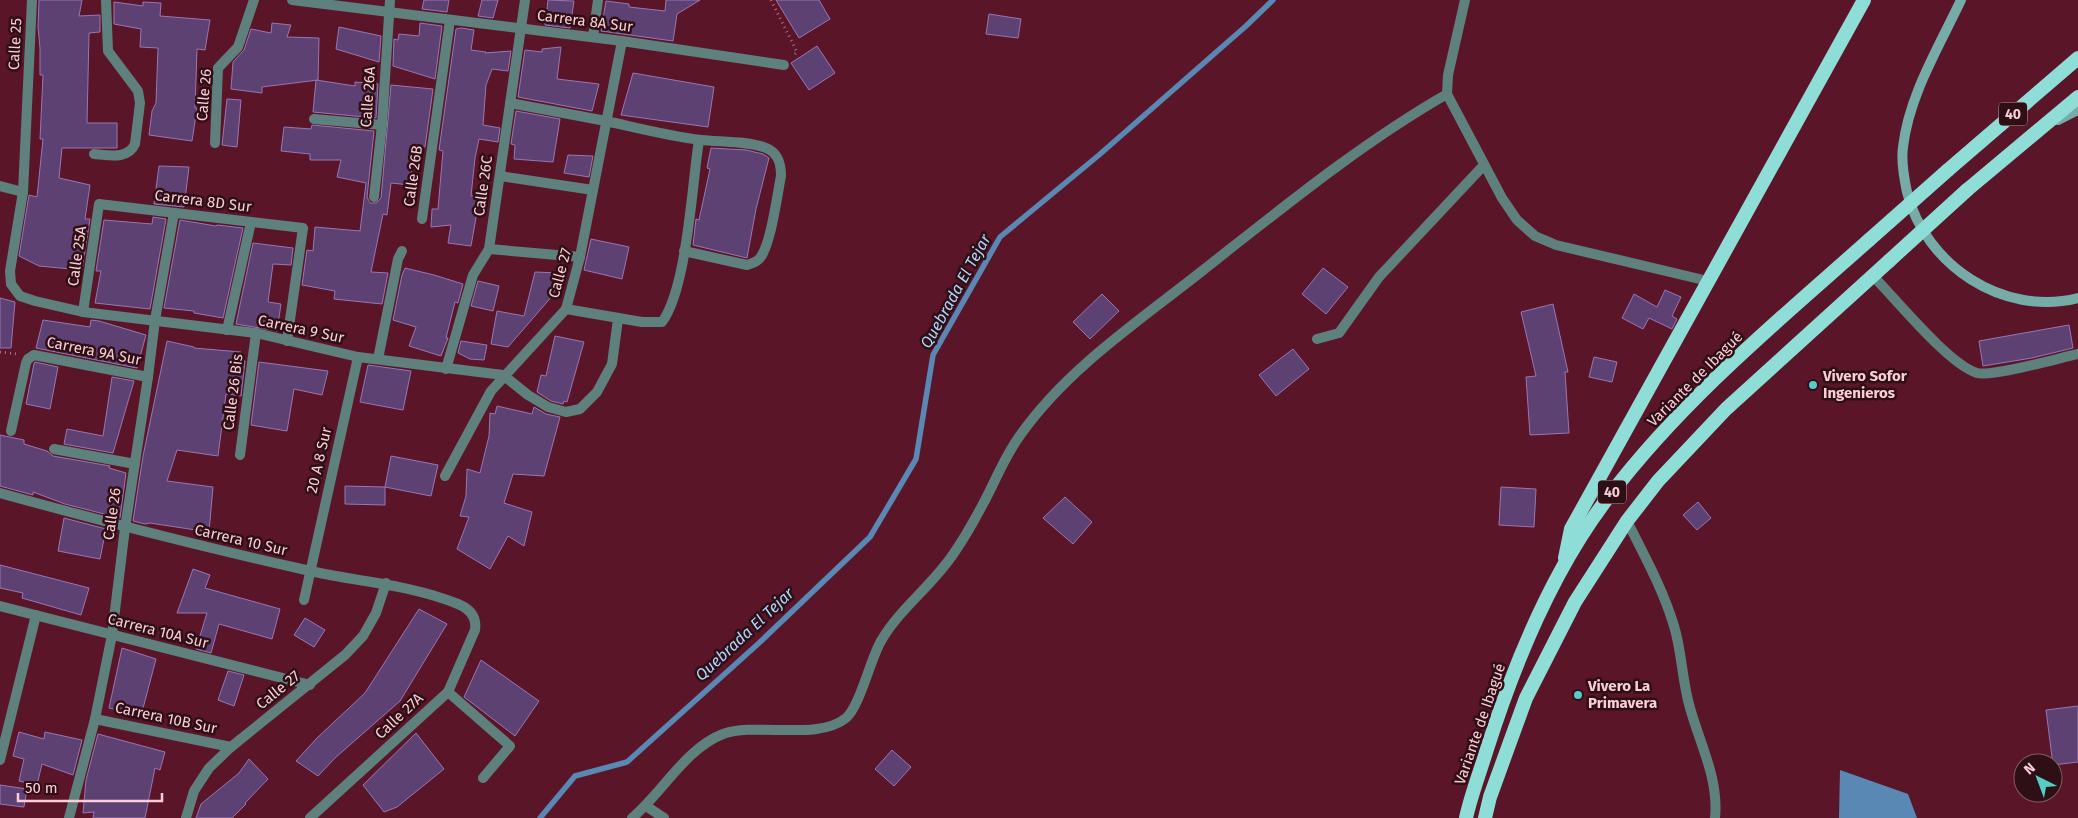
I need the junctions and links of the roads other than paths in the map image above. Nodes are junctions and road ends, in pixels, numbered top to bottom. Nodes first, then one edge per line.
1 (32, 0) edge
2 (106, 0) edge
3 (254, 0) edge
4 (292, 0) edge
5 (390, 0) edge
6 (525, 0) edge
7 (598, 0) edge
8 (1465, 0) edge
9 (1864, 0) edge
10 (1961, 0) edge
11 (389, 12) junction
12 (450, 20) junction
13 (521, 28) junction
14 (594, 37) junction
15 (622, 41) junction
16 (2078, 58) edge
17 (784, 65) road end
18 (1447, 94) junction
19 (2078, 97) edge
20 (510, 103) junction
21 (2078, 110) edge
22 (314, 118) dead end
23 (606, 121) junction
24 (382, 125) junction
25 (2036, 134) junction
26 (699, 140) junction
27 (215, 143) dead end
28 (94, 154) dead end
29 (1484, 165) junction
30 (500, 176) junction
31 (0, 186) edge
32 (593, 190) junction
33 (23, 192) junction
34 (374, 197) dead end
35 (100, 204) joint
36 (174, 213) junction
37 (422, 219) dead end
38 (251, 222) junction
39 (489, 249) junction
40 (402, 251) dead end
41 (684, 251) junction
42 (580, 257) junction
43 (1872, 275) junction
44 (1708, 281) junction
45 (20, 296) joint
46 (2078, 298) edge
47 (566, 309) junction
48 (84, 312) junction
49 (618, 319) junction
50 (155, 320) junction
51 (227, 330) junction
52 (256, 333) junction
53 (1317, 339) dead end
54 (287, 341) junction
55 (2078, 354) edge
56 (358, 357) junction
57 (378, 359) junction
58 (446, 369) junction
59 (503, 375) junction
60 (148, 377) junction
61 (11, 431) dead end
62 (54, 450) dead end
63 (240, 455) dead end
64 (134, 464) junction
65 (446, 476) dead end
66 (0, 493) edge
67 (1627, 521) junction
68 (124, 528) junction
69 (1564, 565) junction
70 (309, 571) junction
71 (386, 583) junction
72 (304, 600) dead end
73 (0, 606) edge
74 (36, 615) junction
75 (474, 616) joint
76 (112, 635) junction
77 (310, 684) junction
78 (448, 692) junction
79 (95, 719) junction
80 (231, 747) junction
81 (0, 760) edge
82 (482, 778) dead end
83 (646, 806) junction
84 (69, 818) edge
85 (186, 818) edge
86 (310, 818) edge
87 (632, 818) edge
88 (664, 818) edge
89 (1466, 818) edge
90 (1485, 818) edge
91 (1715, 818) edge

1 - 33 street, Calle 25
2 - 28 street
3 - 27 street, Calle 26
4 - 11 street, Carrera 8A Sur
5 - 11 street, Calle 26A
6 - 13 street, Calle 26C
7 - 14 street
8 - 18 street
9 - 44 highway
10 - 46 main road
11 - 12 street, Carrera 8A Sur
11 - 24 street, Calle 26A
12 - 13 street, Carrera 8A Sur
12 - 37 street, Calle 26B
13 - 14 street, Carrera 8A Sur
13 - 20 street, Calle 26C
14 - 15 street, Carrera 8A Sur
15 - 17 street, Carrera 8A Sur
15 - 23 street, Calle 27
16 - 69 highway, Variante de Ibagué / 40, bridge
18 - 29 street
18 - 83 street
19 - 25 highway, 40
20 - 23 street
20 - 30 street, Calle 26C
21 - 25 main road
22 - 24 street
23 - 26 street
23 - 32 street, Calle 27
24 - 34 street, Calle 26A
25 - 43 highway, 40, bridge
26 - 41 street
26 - 41 street
29 - 44 street
29 - 53 street
30 - 32 street
30 - 39 street, Calle 26C
31 - 33 street
32 - 42 street, Calle 27
33 - 45 street, Calle 25
35 - 36 street, Carrera 8D Sur
35 - 48 street, Calle 25A
36 - 38 street, Carrera 8D Sur
36 - 50 street, Calle 26
38 - 51 street
38 - 54 street, Carrera 8D Sur
39 - 42 street
39 - 58 street, Calle 26C
40 - 57 street
41 - 49 street
42 - 47 street, Calle 27
43 - 55 street
43 - 67 highway, 40
44 - 69 highway
45 - 48 street, Carrera 9 Sur
47 - 49 street
47 - 59 street, Calle 27
48 - 50 street, Carrera 9 Sur
49 - 59 street
50 - 51 street, Carrera 9 Sur
50 - 60 street, Calle 26
51 - 52 street, Carrera 9 Sur
52 - 54 street, Carrera 9 Sur
52 - 63 street, Calle 26 Bis
54 - 56 street, Carrera 9 Sur
56 - 57 street, Carrera 9 Sur
56 - 70 street, 20 A 8 Sur
57 - 58 street, Carrera 9 Sur
58 - 59 street, Carrera 9 Sur
59 - 65 street, Calle 27
60 - 61 street, Carrera 9A Sur
60 - 64 street, Calle 26
62 - 64 street
64 - 68 street, Calle 26
66 - 68 street, Carrera 10 Sur
67 - 90 highway, 40
67 - 91 street
68 - 70 street, Carrera 10 Sur
68 - 76 street, Calle 26
69 - 89 highway, Variante de Ibagué / 40
70 - 71 street, Carrera 10 Sur
70 - 72 street
71 - 75 street, Carrera 10 Sur
71 - 77 street, Calle 27
73 - 74 street, Carrera 10A Sur
74 - 76 street, Carrera 10A Sur
74 - 81 street
75 - 78 street, Calle 27A
76 - 77 street, Carrera 10A Sur
76 - 79 street, Calle 26
77 - 80 street, Calle 27
78 - 82 street
78 - 86 street, Calle 27A
79 - 80 street, Carrera 10B Sur
79 - 84 street, Calle 26
80 - 85 street, Calle 27
83 - 87 street
83 - 88 street

